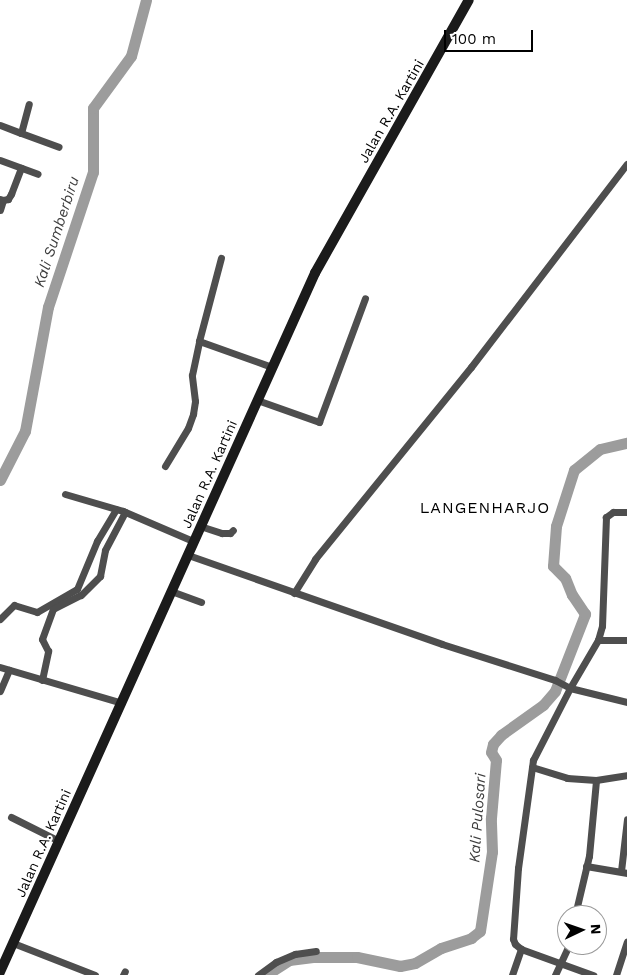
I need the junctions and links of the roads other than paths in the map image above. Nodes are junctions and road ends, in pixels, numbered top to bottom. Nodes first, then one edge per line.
1 (469, 0) edge
2 (29, 104) dead end
3 (0, 125) edge
4 (21, 133) junction
5 (59, 147) dead end
6 (0, 160) edge
7 (627, 164) edge
8 (21, 168) junction
9 (38, 174) dead end
10 (1, 199) edge
11 (0, 210) edge
12 (221, 258) dead end
13 (365, 298) dead end
14 (199, 341) junction
15 (272, 367) junction
16 (257, 400) junction
17 (165, 466) dead end
18 (65, 494) dead end
19 (120, 511) junction
20 (627, 512) edge
21 (200, 526) junction
22 (233, 530) dead end
23 (194, 541) junction
24 (188, 555) junction
25 (171, 591) junction
26 (79, 592) junction
27 (294, 593) junction
28 (201, 602) dead end
29 (0, 619) edge
30 (598, 640) junction
31 (627, 640) edge
32 (0, 667) edge
33 (9, 670) junction
34 (42, 680) junction
35 (570, 688) junction
36 (0, 691) edge
37 (627, 702) edge
38 (122, 703) junction
39 (532, 767) junction
40 (627, 775) edge
41 (596, 780) junction
42 (11, 817) dead end
43 (627, 819) edge
44 (59, 841) junction
45 (586, 866) junction
46 (624, 872) edge
47 (577, 905) edge
48 (627, 942) edge
49 (13, 945) junction
50 (521, 949) junction
51 (316, 952) dead end
52 (565, 955) edge
53 (562, 964) junction
54 (0, 972) edge
55 (89, 975) edge
56 (95, 975) edge
57 (258, 975) edge
58 (512, 975) edge
59 (556, 975) edge
60 (593, 975) edge
61 (616, 975) edge

1 - 15 main road, Jalan R.A. Kartini
2 - 4 street
3 - 4 street
4 - 5 street
6 - 8 street
7 - 27 street
8 - 9 street
8 - 10 street
10 - 11 street
12 - 14 street
13 - 16 street
14 - 15 street
14 - 17 street
15 - 16 main road, Jalan R.A. Kartini
16 - 21 main road, Jalan R.A. Kartini
18 - 19 street
19 - 23 street
19 - 26 street
19 - 26 street
20 - 30 street
21 - 22 street
21 - 23 main road, Jalan R.A. Kartini
23 - 24 main road, Jalan R.A. Kartini
24 - 25 main road, Jalan R.A. Kartini
24 - 27 street
25 - 28 street
25 - 38 main road, Jalan R.A. Kartini
26 - 29 street
26 - 34 street
27 - 35 street
30 - 31 street
30 - 35 street
32 - 33 street
33 - 34 street
33 - 36 street
34 - 38 street
35 - 37 street
35 - 39 street
38 - 44 main road, Jalan R.A. Kartini
39 - 41 street
39 - 50 street
40 - 41 street
41 - 45 street
42 - 44 street
43 - 46 street
44 - 49 main road, Jalan R.A. Kartini
45 - 46 street
45 - 47 street
48 - 61 street
49 - 54 main road, Jalan R.A. Kartini
49 - 55 street
49 - 56 street
50 - 53 street
50 - 58 street
51 - 57 street
52 - 53 street
53 - 59 street
53 - 60 street

